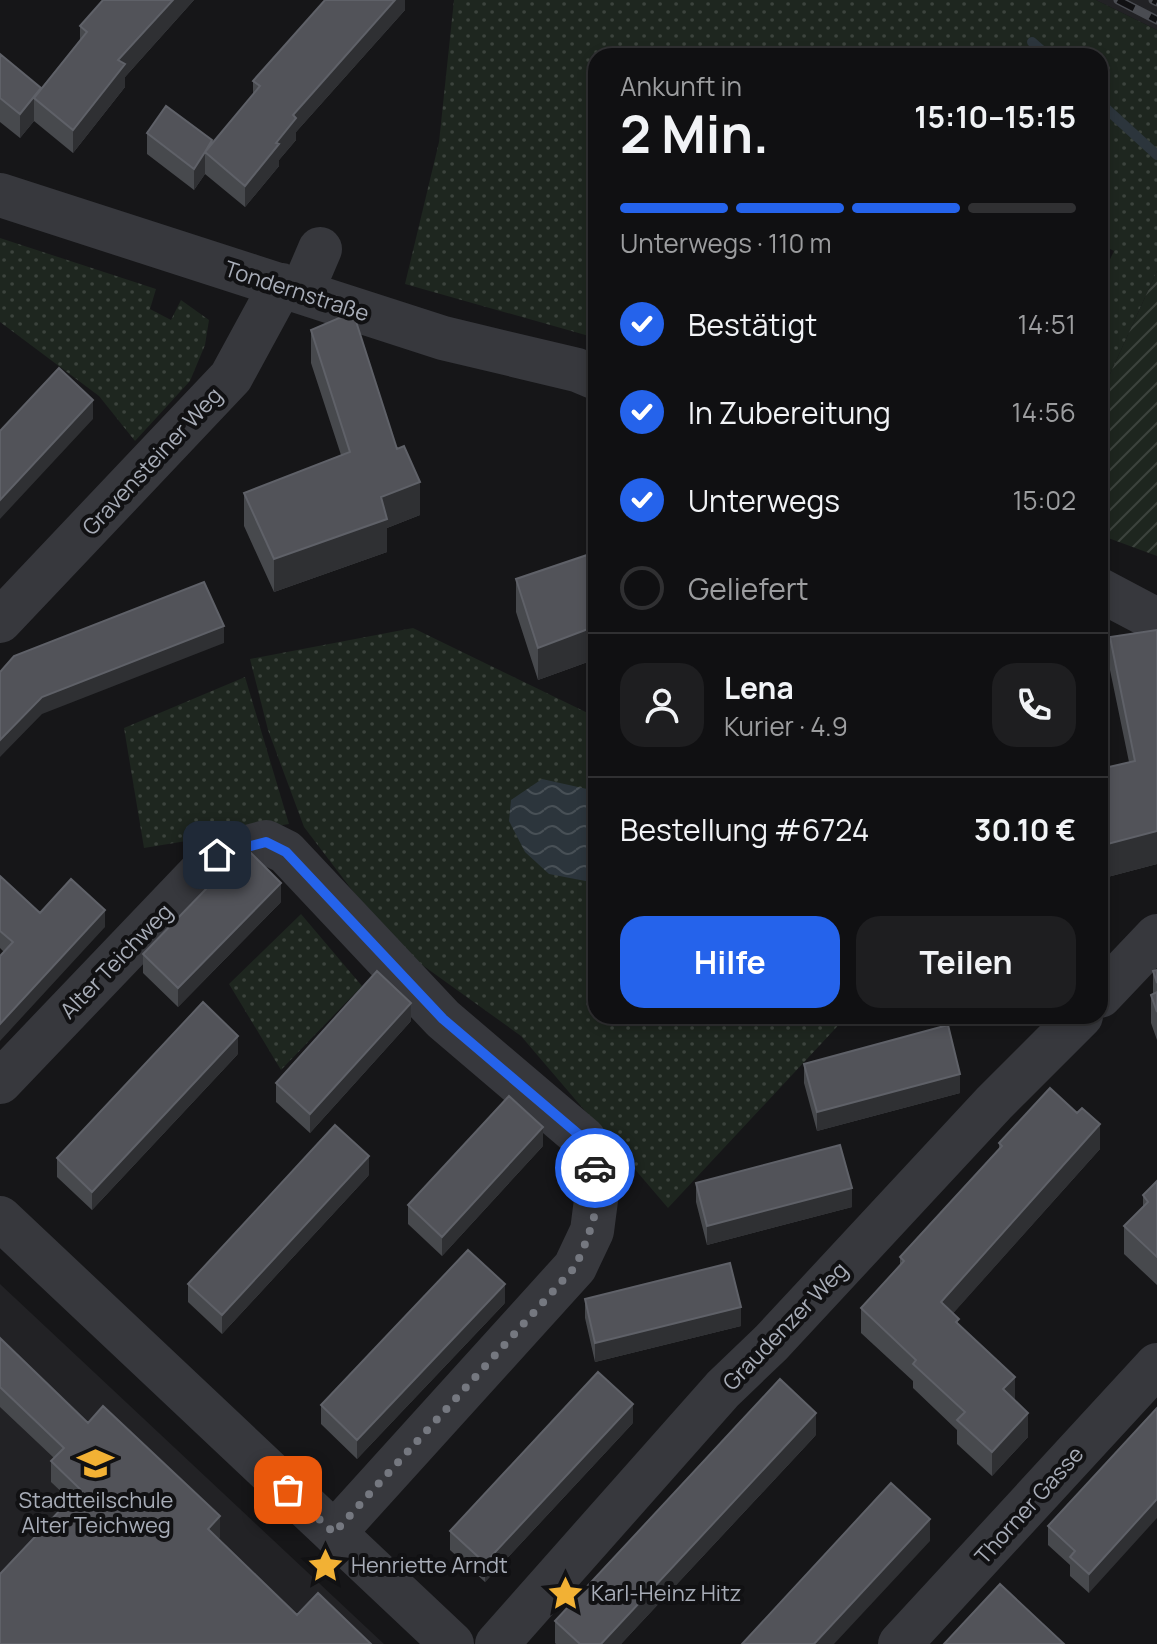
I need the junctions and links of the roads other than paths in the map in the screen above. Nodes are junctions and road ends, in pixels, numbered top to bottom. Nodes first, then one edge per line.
1 (0, 195) edge
2 (320, 249) dead end
3 (292, 288) junction
4 (588, 375) edge
5 (1108, 594) edge
6 (1157, 620) edge
7 (0, 621) edge
8 (1157, 936) edge
9 (1108, 988) edge
10 (1073, 1024) edge
11 (0, 1082) edge
12 (0, 1218) edge
13 (1157, 1365) edge
14 (334, 1533) junction
15 (452, 1644) edge
16 (497, 1644) edge
17 (900, 1644) edge

1 - 3 street, Tondernstraße
2 - 3 street, Gravensteiner Weg
3 - 4 street, Tondernstraße
3 - 7 street, Gravensteiner Weg
5 - 6 street
8 - 9 street
10 - 16 street, Graudenzer Weg
11 - 14 street, Alter Teichweg
12 - 14 street
13 - 17 street, Thorner Gasse
14 - 15 street

